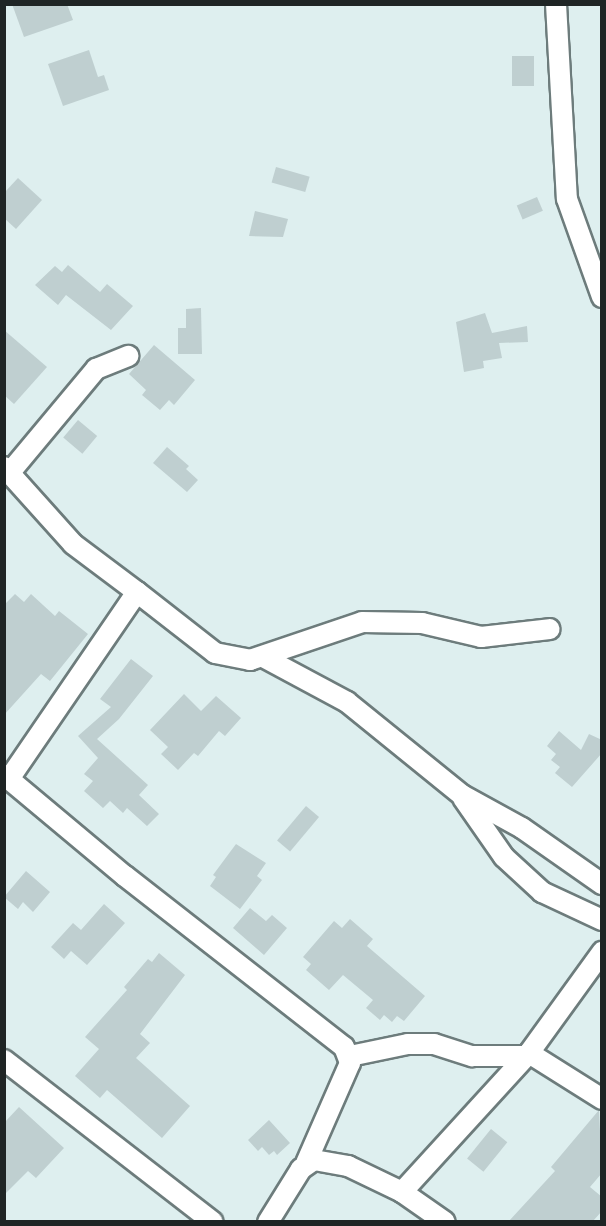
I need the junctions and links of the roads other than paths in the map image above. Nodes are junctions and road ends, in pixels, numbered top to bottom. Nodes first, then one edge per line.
1 (556, 4) edge
2 (602, 297) edge
3 (128, 356) dead end
4 (8, 469) edge
5 (137, 592) junction
6 (550, 629) dead end
7 (265, 658) junction
8 (7, 777) edge
9 (462, 795) junction
10 (602, 884) edge
11 (602, 920) edge
12 (602, 952) edge
13 (527, 1054) junction
14 (350, 1056) junction
15 (4, 1060) edge
16 (602, 1099) edge
17 (306, 1162) junction
18 (402, 1192) junction
19 (213, 1221) edge
20 (268, 1221) edge
21 (445, 1221) edge

1 - 2 street
3 - 4 street
4 - 5 street
5 - 7 street
5 - 8 street
6 - 7 street
7 - 9 street
8 - 14 street
9 - 10 street
9 - 11 street
12 - 13 street
13 - 14 street
13 - 16 street
13 - 18 street
14 - 17 street
15 - 19 street
17 - 18 street
17 - 20 street
18 - 21 street

